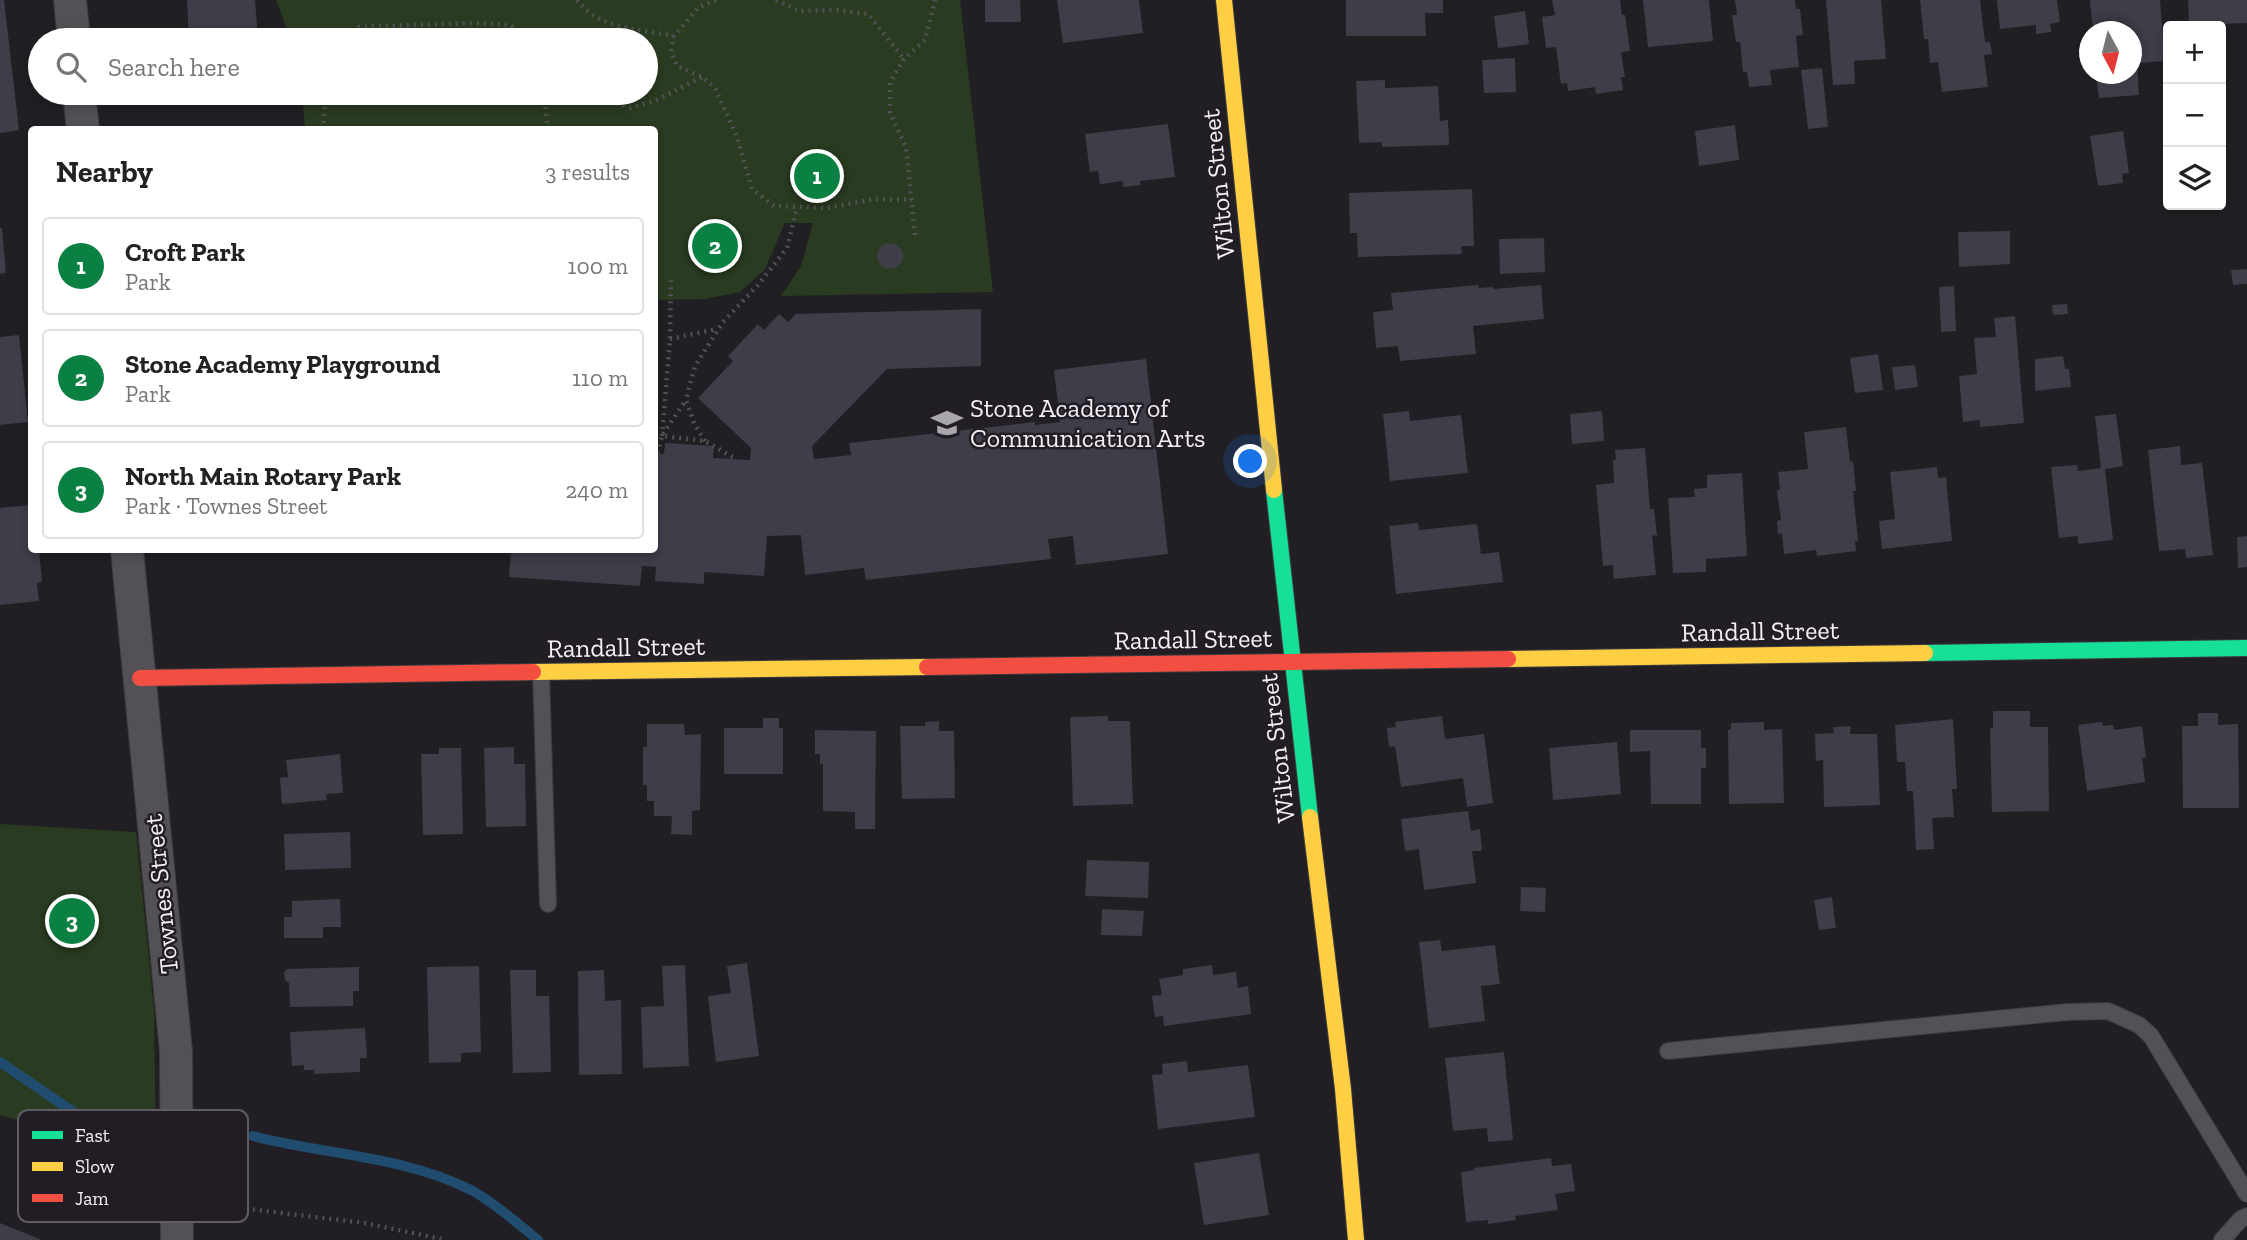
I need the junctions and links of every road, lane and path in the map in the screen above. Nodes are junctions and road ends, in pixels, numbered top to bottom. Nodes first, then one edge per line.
1 (70, 0) edge
2 (577, 0) edge
3 (716, 0) edge
4 (776, 0) edge
5 (935, 0) edge
6 (1224, 0) edge
7 (73, 28) edge
8 (358, 28) edge
9 (514, 28) edge
10 (632, 28) edge
11 (658, 33) edge
12 (674, 36) junction
13 (904, 59) junction
14 (702, 77) junction
15 (658, 99) edge
16 (80, 105) edge
17 (325, 105) edge
18 (545, 105) edge
19 (622, 105) edge
20 (640, 105) edge
21 (83, 126) edge
22 (323, 126) edge
23 (548, 126) edge
24 (912, 200) junction
25 (797, 207) junction
26 (915, 235) dead end
27 (671, 277) dead end
28 (718, 329) junction
29 (670, 339) junction
30 (686, 400) junction
31 (662, 436) junction
32 (705, 441) junction
33 (658, 450) edge
34 (736, 459) dead end
35 (127, 553) edge
36 (2247, 649) edge
37 (1292, 662) junction
38 (541, 673) junction
39 (140, 678) junction
40 (548, 904) dead end
41 (1668, 1051) dead end
42 (176, 1110) edge
43 (2247, 1194) edge
44 (248, 1209) edge
45 (2247, 1216) edge
46 (177, 1222) edge
47 (177, 1240) edge
48 (446, 1240) edge
49 (1356, 1240) edge
50 (2222, 1240) edge

1 - 7 street
2 - 10 path
3 - 12 path
4 - 13 path
5 - 13 path
6 - 37 street, Wilton Street
8 - 9 path
11 - 12 path
12 - 14 path
13 - 24 path
14 - 15 path
14 - 25 path
16 - 21 street
17 - 22 path
18 - 23 path
19 - 20 path
24 - 25 path
24 - 26 path
25 - 28 path
27 - 29 path
28 - 29 path
28 - 30 path
29 - 31 path
30 - 31 path
30 - 32 path
31 - 32 path
31 - 33 path
32 - 34 path
35 - 39 street, Townes Street
36 - 37 street, Randall Street
37 - 38 street, Randall Street
37 - 49 street, Wilton Street
38 - 39 street, Randall Street
38 - 40 lane
39 - 42 street, Townes Street
41 - 43 lane
44 - 48 path
45 - 50 lane
46 - 47 street, Townes Street

